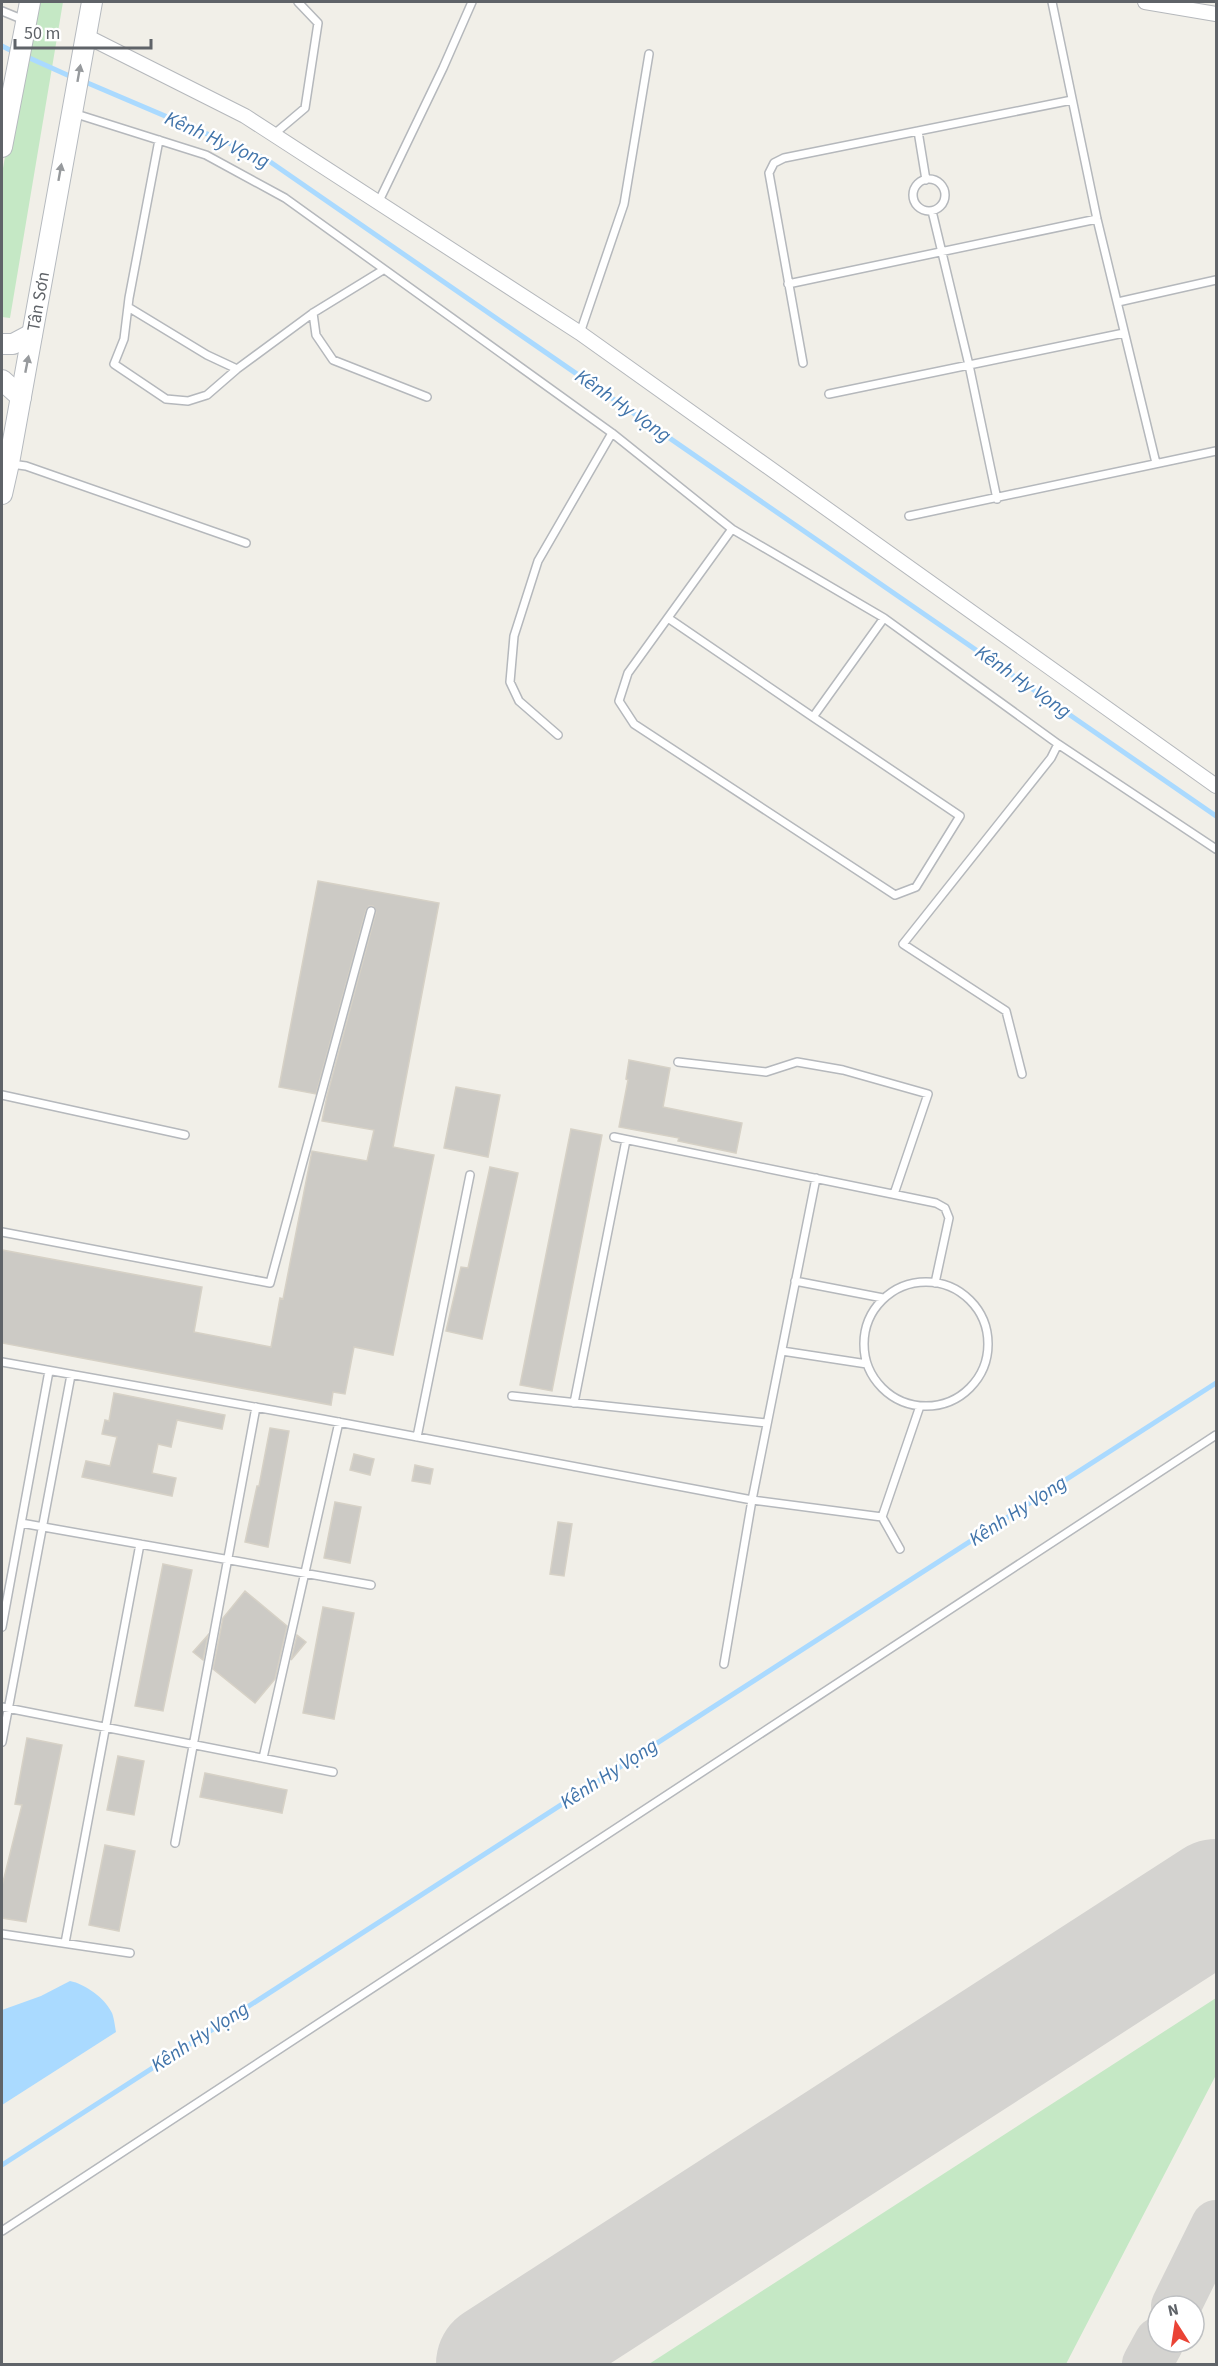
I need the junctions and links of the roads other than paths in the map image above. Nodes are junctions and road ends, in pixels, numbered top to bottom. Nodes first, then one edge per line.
1 (30, 2) edge
2 (92, 2) edge
3 (298, 2) edge
4 (472, 2) edge
5 (1052, 2) edge
6 (1145, 2) edge
7 (2, 11) edge
8 (1216, 14) edge
9 (26, 21) junction
10 (86, 38) junction
11 (649, 54) dead end
12 (7, 88) edge
13 (1072, 99) junction
14 (72, 109) junction
15 (918, 131) junction
16 (273, 135) junction
17 (159, 140) junction
18 (2, 147) edge
19 (926, 180) junction
20 (378, 203) junction
21 (932, 211) junction
22 (1097, 219) junction
23 (942, 250) junction
24 (383, 270) junction
25 (1216, 280) edge
26 (788, 284) junction
27 (1118, 302) junction
28 (128, 307) junction
29 (313, 314) junction
30 (580, 333) junction
31 (1124, 333) junction
32 (32, 334) junction
33 (2, 344) edge
34 (803, 363) dead end
35 (969, 365) junction
36 (237, 369) junction
37 (2, 380) edge
38 (828, 394) dead end
39 (21, 397) junction
40 (427, 398) dead end
41 (612, 433) junction
42 (1216, 451) edge
43 (1156, 462) junction
44 (9, 463) junction
45 (2, 494) edge
46 (997, 499) junction
47 (909, 516) dead end
48 (732, 529) junction
49 (246, 543) dead end
50 (668, 618) junction
51 (884, 618) junction
52 (813, 717) junction
53 (558, 735) dead end
54 (1058, 744) junction
55 (1216, 786) edge
56 (1216, 849) edge
57 (371, 911) dead end
58 (678, 1062) dead end
59 (1022, 1074) dead end
60 (2, 1095) edge
61 (185, 1135) dead end
62 (614, 1137) dead end
63 (626, 1140) junction
64 (470, 1176) dead end
65 (816, 1178) junction
66 (894, 1194) junction
67 (2, 1232) edge
68 (795, 1281) junction
69 (935, 1282) junction
70 (883, 1298) junction
71 (782, 1351) junction
72 (2, 1362) edge
73 (867, 1364) junction
74 (50, 1371) junction
75 (71, 1375) junction
76 (512, 1396) dead end
77 (574, 1403) junction
78 (920, 1406) junction
79 (256, 1407) junction
80 (339, 1422) junction
81 (767, 1423) junction
82 (1216, 1435) edge
83 (417, 1437) junction
84 (752, 1500) junction
85 (882, 1518) junction
86 (21, 1523) junction
87 (42, 1527) junction
88 (140, 1544) junction
89 (900, 1549) dead end
90 (227, 1559) junction
91 (305, 1573) junction
92 (371, 1585) dead end
93 (5, 1589) edge
94 (2, 1617) edge
95 (2, 1627) edge
96 (724, 1664) dead end
97 (5, 1708) edge
98 (106, 1727) junction
99 (2, 1742) edge
100 (193, 1744) junction
101 (263, 1758) junction
102 (333, 1772) dead end
103 (175, 1843) dead end
104 (2, 1934) edge
105 (66, 1943) junction
106 (130, 1953) dead end
107 (2, 2230) edge

1 - 9 street
2 - 10 street
3 - 16 lane
4 - 20 lane
5 - 13 lane
6 - 8 street
7 - 9 lane
9 - 12 street
14 -> 10 street, Tân Sơn
10 - 16 street
11 - 30 lane
12 - 18 street
13 - 15 lane
13 - 22 lane
14 - 17 lane
32 -> 14 street, Tân Sơn
15 - 19 lane
15 - 26 lane
16 - 20 street
17 - 24 lane
17 - 28 lane
19 - 21 lane
19 - 21 lane
20 - 30 street
21 - 23 lane
22 - 23 lane
22 - 27 lane
23 - 26 lane
23 - 35 lane
24 - 29 lane
24 - 41 lane
25 - 27 lane
26 - 34 lane
27 - 31 lane
28 - 36 lane
28 - 36 lane
29 - 36 lane
29 - 40 lane
30 - 55 street
31 - 35 lane
31 - 43 lane
32 - 33 street
39 -> 32 street, Tân Sơn
35 - 38 lane
35 - 46 lane
37 - 39 street
39 - 44 street, Tân Sơn
41 - 48 lane
41 - 53 lane
42 - 43 lane
43 - 46 lane
44 - 45 street, Tân Sơn
44 - 49 lane
46 - 47 lane
48 - 50 lane
48 - 51 lane
50 - 52 lane
50 - 52 lane
51 - 52 lane
51 - 54 lane
54 - 56 lane
54 - 59 lane
57 - 67 lane
58 - 66 lane
60 - 61 lane
62 - 63 lane
63 - 65 lane
63 - 77 lane
64 - 83 lane
65 - 66 lane
65 - 68 lane
66 - 69 lane
68 - 70 lane
68 - 71 lane
69 - 70 lane
69 - 78 lane
70 - 73 lane
71 - 73 lane
71 - 81 lane
72 - 74 lane
73 - 78 lane
74 - 75 lane
74 - 86 lane
75 - 79 lane
75 - 87 lane
76 - 77 lane
77 - 81 lane
78 - 85 lane
79 - 80 lane
79 - 90 lane
80 - 83 lane
80 - 91 lane
81 - 84 lane
82 - 107 lane
83 - 84 lane
84 - 85 lane
84 - 96 lane
85 - 89 lane
86 - 87 lane
86 - 93 lane
87 - 88 lane
87 - 97 lane
88 - 90 lane
88 - 98 lane
90 - 91 lane
90 - 100 lane
91 - 92 lane
91 - 101 lane
93 - 94 lane
94 - 95 lane
97 - 98 lane
97 - 99 lane
98 - 100 lane
98 - 105 lane
100 - 101 lane
100 - 103 lane
101 - 102 lane
104 - 105 lane
105 - 106 lane

